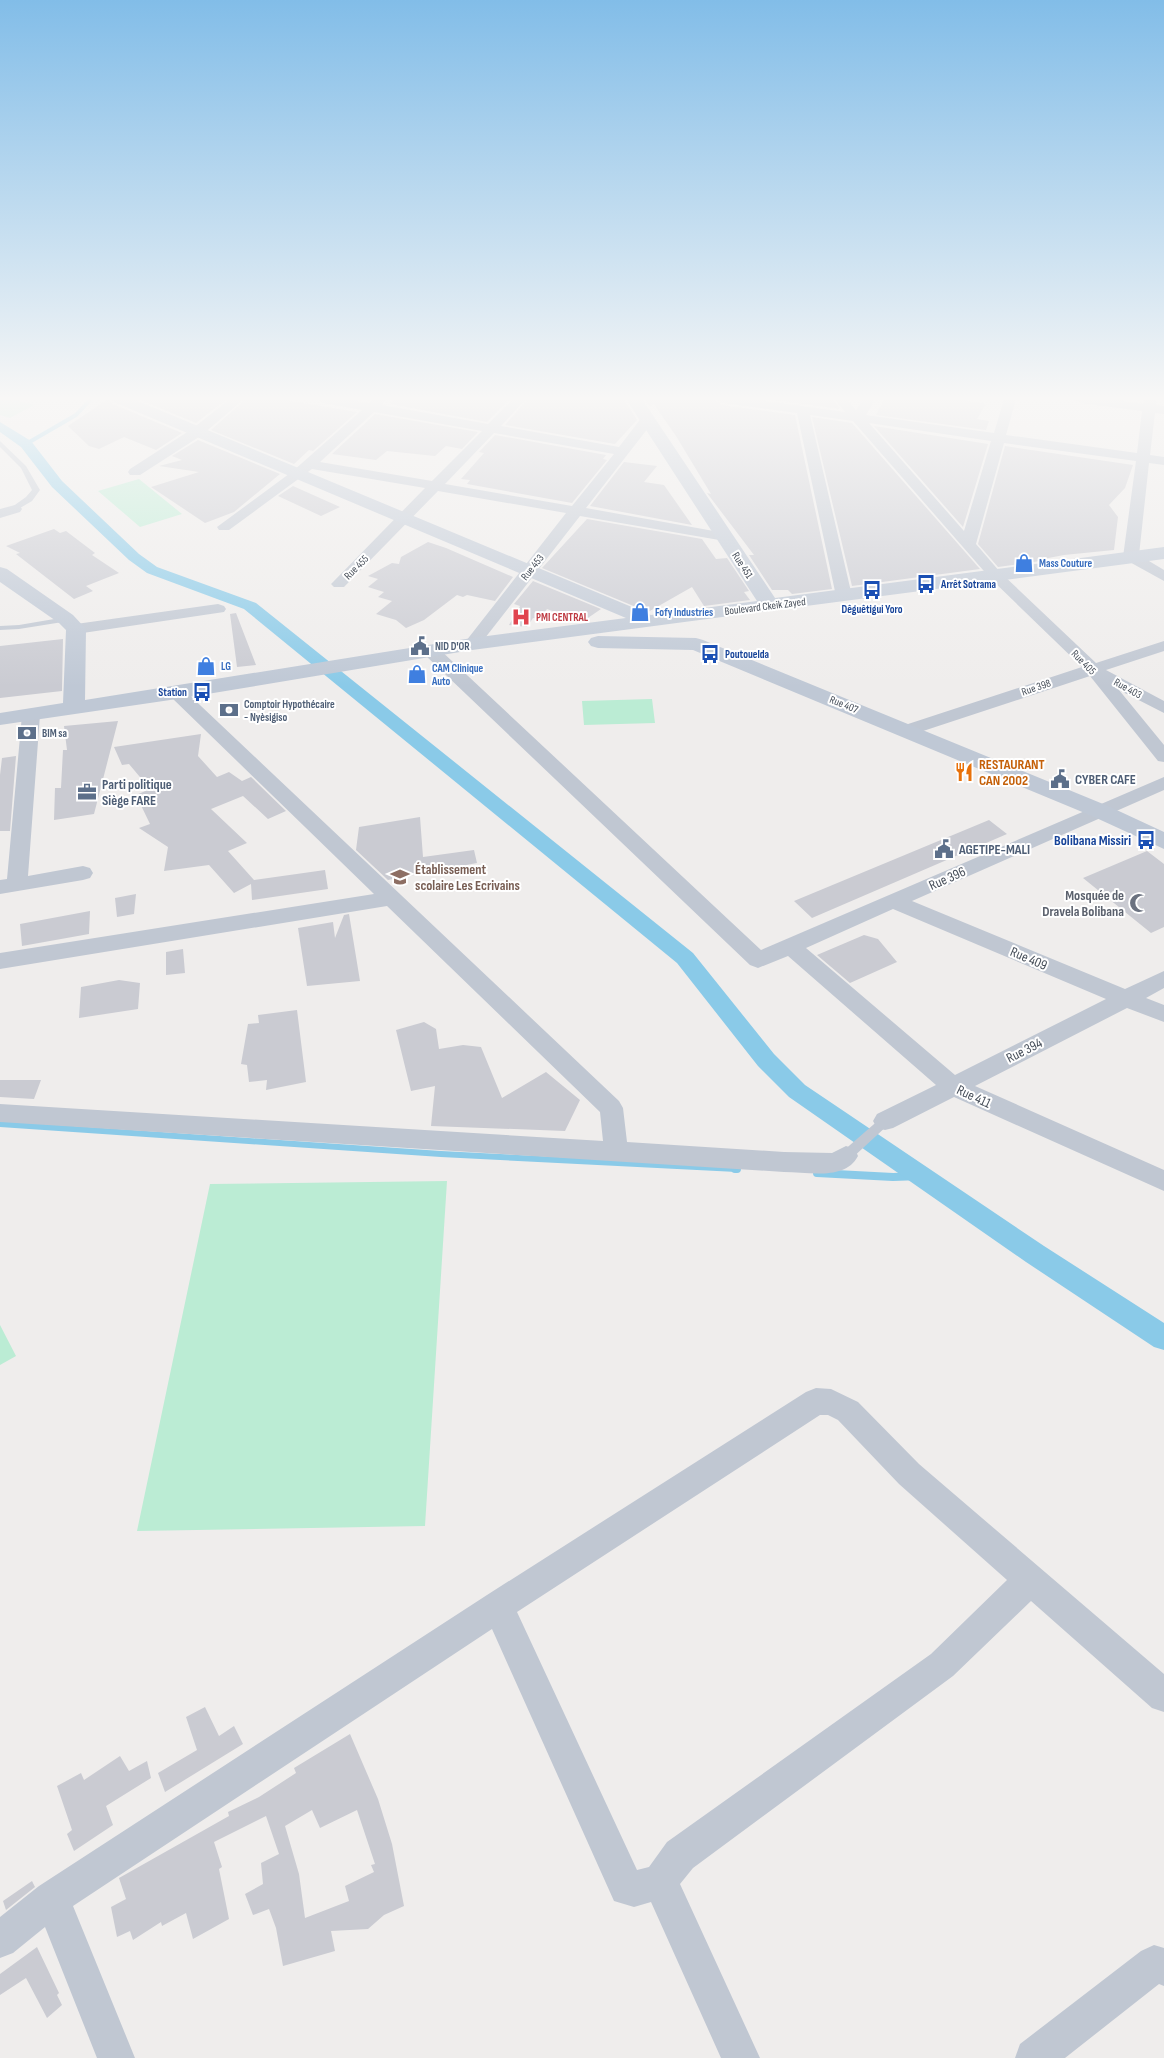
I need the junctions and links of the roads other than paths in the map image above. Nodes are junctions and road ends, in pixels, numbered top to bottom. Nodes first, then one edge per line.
1 (32, 495) edge
2 (268, 495) edge
3 (356, 495) edge
4 (426, 495) edge
5 (485, 495) edge
6 (588, 495) edge
7 (697, 495) edge
8 (822, 495) edge
9 (925, 495) edge
10 (982, 495) edge
11 (1138, 495) edge
12 (15, 510) joint
13 (575, 511) junction
14 (0, 514) edge
15 (405, 519) junction
16 (224, 527) dead end
17 (725, 537) junction
18 (968, 544) junction
19 (1164, 553) edge
20 (1131, 557) junction
21 (529, 570) junction
22 (995, 575) junction
23 (1164, 576) edge
24 (3, 577) edge
25 (339, 584) dead end
26 (844, 596) junction
27 (770, 606) junction
28 (218, 609) dead end
29 (650, 621) junction
30 (71, 624) junction
31 (0, 628) edge
32 (509, 639) junction
33 (472, 644) junction
34 (696, 644) junction
35 (1164, 646) edge
36 (431, 651) junction
37 (1092, 668) junction
38 (177, 693) junction
39 (74, 708) junction
40 (1164, 708) edge
41 (31, 715) junction
42 (0, 720) edge
43 (908, 730) junction
44 (1164, 757) edge
45 (1164, 783) edge
46 (1100, 811) junction
47 (1164, 841) edge
48 (83, 873) dead end
49 (8, 886) edge
50 (391, 898) junction
51 (893, 901) junction
52 (790, 946) junction
53 (0, 961) edge
54 (1164, 979) edge
55 (1126, 998) junction
56 (1164, 1014) edge
57 (953, 1086) junction
58 (0, 1113) edge
59 (884, 1121) joint
60 (616, 1150) junction
61 (846, 1156) joint
62 (1164, 1181) edge
63 (1030, 1578) junction
64 (498, 1606) junction
65 (1164, 1696) edge
66 (660, 1881) junction
67 (52, 1899) junction
68 (0, 1940) edge
69 (1164, 1967) edge
70 (109, 2055) edge
71 (1040, 2056) edge
72 (741, 2058) edge

1 - 12 lane
2 - 16 street
3 - 15 main road
4 - 15 street, Rue 455
5 - 13 street
6 - 13 street, Rue 453
7 - 17 main road, Rue 451
8 - 26 street
9 - 18 street, Rue 405
10 - 18 street
11 - 20 street
12 - 14 street
13 - 17 street
13 - 21 street, Rue 453
15 - 21 main road
15 - 25 street, Rue 455
17 - 27 main road, Rue 451
18 - 22 street, Rue 405
19 - 20 main road, Boulevard Ckeik Zayed
20 - 22 main road, Boulevard Ckeik Zayed
20 - 23 street
21 - 29 main road
21 - 33 street, Rue 453
22 - 26 main road, Boulevard Ckeik Zayed
22 - 37 street, Rue 405
24 - 30 main road
26 - 27 main road, Boulevard Ckeik Zayed
27 - 29 main road, Boulevard Ckeik Zayed
28 - 30 street
29 - 32 main road, Boulevard Ckeik Zayed
29 - 34 main road
30 - 31 lane
30 - 39 main road
32 - 33 main road, Boulevard Ckeik Zayed
32 - 34 main road, Rue 407
33 - 36 main road, Boulevard Ckeik Zayed
34 - 43 main road, Rue 407
35 - 37 street, Rue 398
36 - 38 main road, Boulevard Ckeik Zayed
36 - 52 street, Rue 396
37 - 40 street, Rue 403
37 - 43 street, Rue 398
37 - 44 street, Rue 405
38 - 39 main road, Boulevard Ckeik Zayed
38 - 50 street
39 - 41 main road, Boulevard Ckeik Zayed
41 - 42 main road, Boulevard Ckeik Zayed
41 - 49 street
43 - 46 main road, Rue 407
45 - 46 street, Rue 396
46 - 47 main road, Rue 407
46 - 51 street, Rue 396
48 - 49 street
50 - 53 street
50 - 60 street
51 - 52 street, Rue 396
51 - 55 street, Rue 409
52 - 57 street, Rue 411
54 - 55 street, Rue 394
55 - 56 street, Rue 409
55 - 57 street, Rue 394
57 - 59 street, Rue 394
57 - 62 street, Rue 411
58 - 60 street
59 - 61 lane
60 - 61 street
63 - 64 street
63 - 65 street
63 - 66 street
64 - 66 street
64 - 67 street
66 - 72 street
67 - 68 street
67 - 70 street
69 - 71 street

